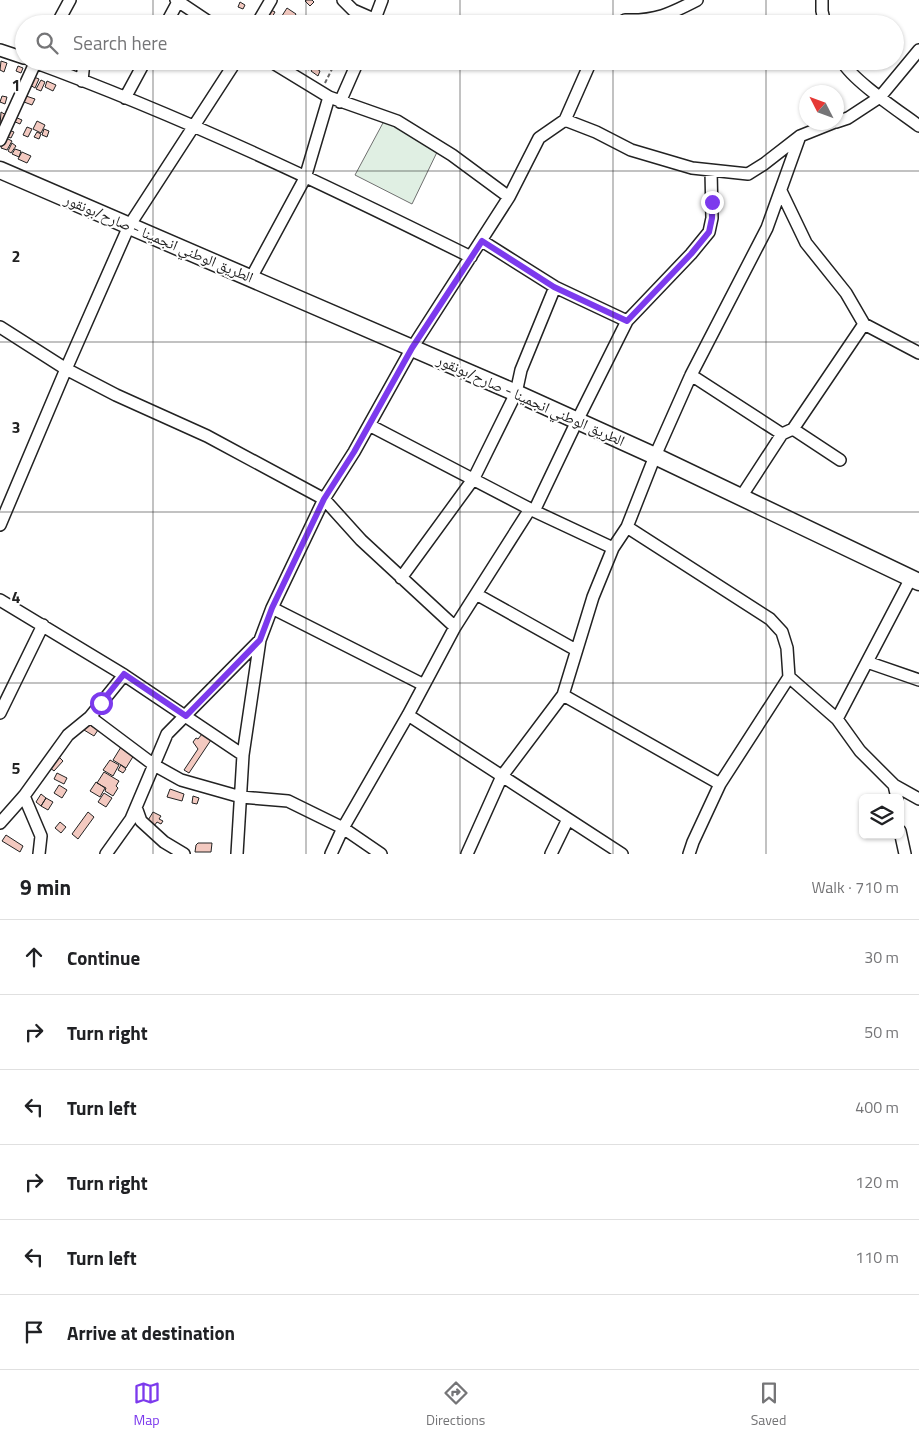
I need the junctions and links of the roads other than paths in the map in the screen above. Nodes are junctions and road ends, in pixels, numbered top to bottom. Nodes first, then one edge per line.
1 (70, 0) edge
2 (178, 0) edge
3 (271, 0) edge
4 (382, 0) edge
5 (697, 0) edge
6 (822, 0) edge
7 (345, 2) edge
8 (61, 15) edge
9 (170, 15) edge
10 (199, 15) edge
11 (262, 15) edge
12 (364, 15) edge
13 (376, 15) edge
14 (668, 15) edge
15 (823, 15) edge
16 (0, 50) edge
17 (919, 50) edge
18 (15, 55) edge
19 (904, 68) edge
20 (31, 70) edge
21 (54, 70) edge
22 (83, 70) edge
23 (140, 70) edge
24 (230, 70) edge
25 (285, 70) edge
26 (351, 70) edge
27 (587, 70) edge
28 (847, 70) edge
29 (902, 70) edge
30 (82, 81) junction
31 (330, 97) junction
32 (880, 97) junction
33 (125, 98) junction
34 (844, 119) edge
35 (565, 120) junction
36 (194, 126) junction
37 (919, 126) edge
38 (815, 130) edge
39 (800, 136) junction
40 (0, 140) edge
41 (0, 170) edge
42 (711, 170) junction
43 (305, 178) junction
44 (781, 192) junction
45 (509, 196) junction
46 (129, 226) junction
47 (482, 241) junction
48 (471, 258) junction
49 (251, 278) junction
50 (554, 287) junction
51 (627, 321) junction
52 (864, 324) junction
53 (0, 328) edge
54 (412, 348) junction
55 (919, 353) edge
56 (66, 369) junction
57 (691, 375) junction
58 (516, 393) junction
59 (577, 421) junction
60 (369, 425) junction
61 (788, 431) junction
62 (655, 456) junction
63 (840, 460) dead end
64 (474, 478) junction
65 (742, 497) junction
66 (324, 499) junction
67 (532, 510) junction
68 (0, 524) edge
69 (627, 527) junction
70 (613, 548) junction
71 (401, 578) junction
72 (915, 580) edge
73 (476, 594) junction
74 (0, 600) edge
75 (272, 608) junction
76 (42, 625) junction
77 (455, 627) junction
78 (260, 640) junction
79 (576, 650) junction
80 (867, 662) junction
81 (124, 674) junction
82 (789, 678) junction
83 (919, 680) edge
84 (424, 685) junction
85 (563, 695) junction
86 (0, 712) edge
87 (408, 715) junction
88 (186, 716) junction
89 (90, 717) junction
90 (837, 719) junction
91 (243, 755) junction
92 (154, 765) junction
93 (502, 776) junction
94 (720, 784) junction
95 (894, 785) junction
96 (896, 794) edge
97 (24, 796) junction
98 (241, 797) junction
99 (919, 799) edge
100 (136, 807) junction
101 (568, 819) junction
102 (0, 823) edge
103 (342, 828) junction
104 (902, 839) edge
105 (39, 854) edge
106 (106, 854) edge
107 (184, 854) edge
108 (237, 854) edge
109 (331, 854) edge
110 (381, 854) edge
111 (467, 854) edge
112 (551, 854) edge
113 (622, 854) edge
114 (689, 854) edge
115 (905, 854) edge

1 - 8 street
2 - 9 street
2 - 10 street
3 - 11 street
4 - 13 street
5 - 14 street
6 - 15 street
7 - 12 street
16 - 18 street
17 - 19 street
20 - 40 street
21 - 30 street
22 - 30 street
23 - 33 street
24 - 36 street
25 - 31 street
26 - 31 street
27 - 35 street
28 - 32 street
29 - 32 street
30 - 33 street
31 - 43 street
31 - 45 street
32 - 34 street
32 - 37 street
33 - 36 street
35 - 42 street
35 - 45 street
36 - 43 street
36 - 46 street
38 - 39 street
39 - 42 street
39 - 44 street
41 - 46 highway, الطريق الوطني انجمينا - صارح/بونقور
42 - 51 street
43 - 48 street
43 - 49 street
44 - 52 street
44 - 57 street
45 - 47 street
46 - 49 highway, الطريق الوطني انجمينا - صارح/بونقور
46 - 56 street
47 - 48 street
47 - 50 street
48 - 54 street
49 - 54 highway, الطريق الوطني انجمينا - صارح/بونقور
50 - 51 street
50 - 58 street
51 - 59 street
52 - 55 street
52 - 61 street
53 - 56 street
54 - 58 highway, الطريق الوطني انجمينا - صارح/بونقور
54 - 60 street
56 - 66 street
56 - 68 street
57 - 61 street
57 - 62 street
58 - 59 highway, الطريق الوطني انجمينا - صارح/بونقور
58 - 64 street
59 - 62 highway, الطريق الوطني انجمينا - صارح/بونقور
59 - 67 street
60 - 64 street
60 - 66 street
61 - 63 street
61 - 65 street
62 - 65 highway, الطريق الوطني انجمينا - صارح/بونقور
62 - 69 street
64 - 67 street
64 - 71 street
65 - 72 highway, الطريق الوطني انجمينا - صارح/بونقور
66 - 71 street
66 - 75 street
67 - 70 street
67 - 73 street
69 - 70 street
69 - 82 street
70 - 79 street
71 - 77 street
72 - 80 street
73 - 77 street
73 - 79 street
74 - 76 street
75 - 78 street
75 - 84 street
76 - 81 street
76 - 86 street
77 - 84 street
78 - 88 street
78 - 91 street
79 - 85 street
80 - 83 street
80 - 90 street
81 - 88 street
81 - 89 street
82 - 90 street
82 - 94 street
84 - 87 street
85 - 93 street
85 - 94 street
87 - 93 street
87 - 103 street
88 - 91 street
88 - 92 street
89 - 92 street
89 - 97 street
90 - 95 street
91 - 98 street
92 - 98 street
92 - 100 street
93 - 101 street
93 - 111 street
94 - 114 street
95 - 96 street
95 - 99 street
97 - 102 street
97 - 105 street
98 - 103 street
98 - 108 street
100 - 106 street
100 - 107 street
101 - 112 street
101 - 113 street
103 - 109 street
103 - 110 street
104 - 115 street

